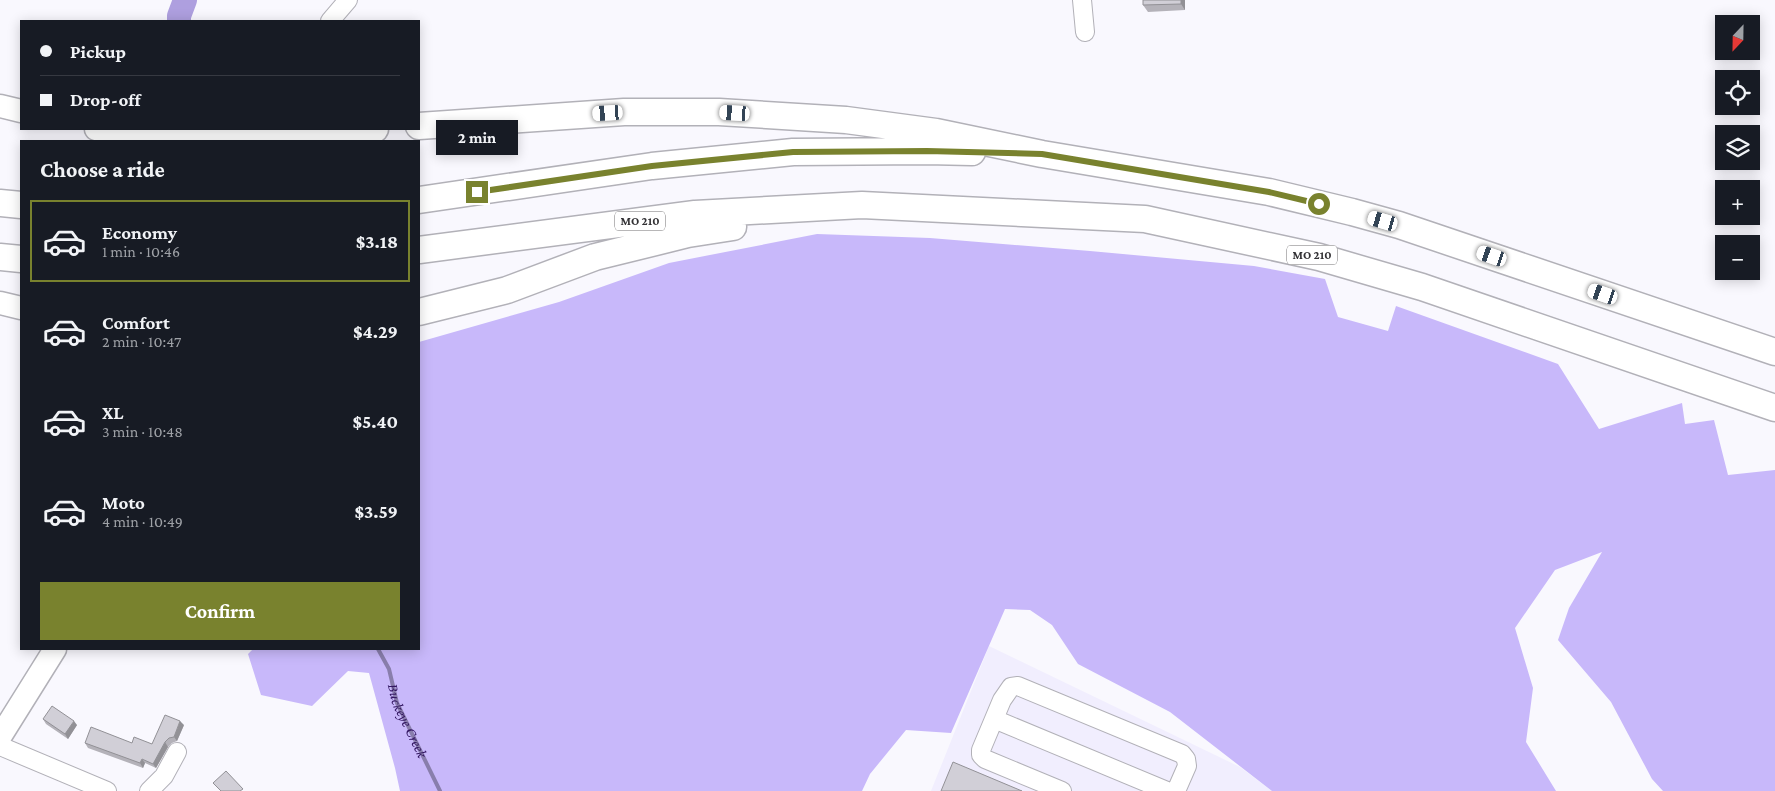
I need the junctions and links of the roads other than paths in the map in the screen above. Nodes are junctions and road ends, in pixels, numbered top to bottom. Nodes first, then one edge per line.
1 (348, 0) edge
2 (1082, 0) edge
3 (331, 20) edge
4 (1085, 32) dead end
5 (0, 106) edge
6 (20, 111) edge
7 (420, 126) edge
8 (102, 130) edge
9 (360, 130) edge
10 (138, 136) edge
11 (180, 140) edge
12 (1042, 154) junction
13 (420, 200) edge
14 (0, 203) edge
15 (20, 205) edge
16 (862, 205) junction
17 (420, 250) edge
18 (0, 257) edge
19 (20, 259) edge
20 (0, 303) edge
21 (20, 308) edge
22 (420, 312) edge
23 (1775, 352) edge
24 (1775, 408) edge
25 (54, 650) edge
26 (994, 719) junction
27 (0, 736) edge
28 (0, 746) edge
29 (177, 752) dead end
30 (107, 791) edge
31 (149, 791) edge
32 (1062, 791) edge
33 (1167, 791) edge
34 (1176, 791) edge

1 - 3 street
2 - 4 street
5 - 6 main road
7 - 12 highway
8 - 10 main road
9 - 11 highway
10 - 11 highway
12 - 13 highway
12 - 23 highway
14 - 15 highway
16 - 17 highway, MO 210
16 - 22 highway
16 - 24 highway, MO 210
18 - 19 highway
20 - 21 main road
25 - 27 main road
26 - 32 street
26 - 33 street
26 - 34 street
28 - 30 street
29 - 31 street

